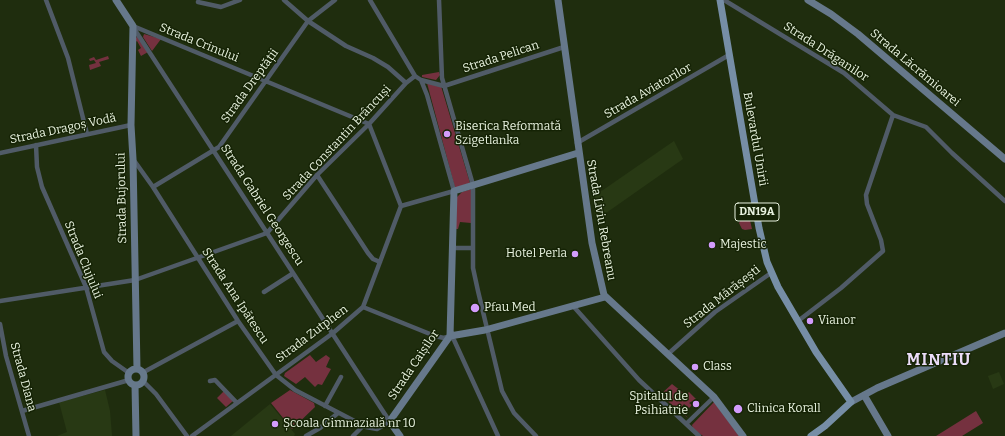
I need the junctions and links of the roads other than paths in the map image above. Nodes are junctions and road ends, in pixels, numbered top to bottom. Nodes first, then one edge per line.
1 (46, 0) edge
2 (116, 0) edge
3 (240, 0) edge
4 (284, 0) edge
5 (335, 0) edge
6 (370, 0) edge
7 (439, 0) edge
8 (558, 0) edge
9 (720, 0) edge
10 (724, 0) edge
11 (808, 0) edge
12 (198, 2) dead end
13 (308, 21) junction
14 (132, 26) junction
15 (564, 47) junction
16 (729, 56) junction
17 (415, 76) junction
18 (421, 80) junction
19 (266, 81) junction
20 (406, 83) junction
21 (444, 86) junction
22 (894, 115) junction
23 (369, 124) junction
24 (131, 125) junction
25 (87, 134) junction
26 (577, 143) junction
27 (36, 145) junction
28 (214, 151) junction
29 (0, 153) edge
30 (578, 153) junction
31 (133, 159) junction
32 (1005, 159) edge
33 (318, 175) junction
34 (473, 185) junction
35 (153, 187) junction
36 (454, 191) junction
37 (1005, 201) edge
38 (401, 206) junction
39 (267, 233) junction
40 (452, 248) junction
41 (473, 248) junction
42 (198, 257) junction
43 (380, 262) junction
44 (771, 273) junction
45 (292, 274) junction
46 (135, 280) junction
47 (86, 287) junction
48 (264, 292) dead end
49 (605, 297) junction
50 (0, 301) edge
51 (363, 307) junction
52 (574, 307) junction
53 (238, 321) junction
54 (798, 321) junction
55 (0, 324) edge
56 (487, 330) junction
57 (333, 333) junction
58 (1005, 333) edge
59 (450, 336) junction
60 (668, 354) junction
61 (140, 371) junction
62 (276, 375) junction
63 (129, 376) junction
64 (341, 377) dead end
65 (143, 381) junction
66 (210, 382) dead end
67 (135, 385) junction
68 (864, 395) junction
69 (714, 398) junction
70 (852, 402) junction
71 (237, 403) junction
72 (325, 406) junction
73 (22, 411) junction
74 (338, 412) junction
75 (390, 422) junction
76 (686, 424) junction
77 (363, 426) junction
78 (29, 436) edge
79 (136, 436) edge
80 (187, 436) edge
81 (192, 436) edge
82 (306, 436) edge
83 (353, 436) edge
84 (400, 436) edge
85 (498, 436) edge
86 (536, 436) edge
87 (699, 436) edge
88 (744, 436) edge
89 (811, 436) edge
90 (888, 436) edge

1 - 25 street
2 - 14 main road, Strada Gabriel Georgescu
3 - 12 street
4 - 13 street
5 - 13 street, Strada Dreptății
6 - 17 street
7 - 21 street
8 - 15 main road, Strada Liviu Rebreanu
9 - 16 main road, Bulevardul Unirii / DN19A
10 - 22 street, Strada Drăganilor
11 - 32 main road, Strada Lăcrămioarei
13 - 19 street, Strada Dreptății
13 - 20 street
14 - 19 street, Strada Crinului
14 - 24 main road, Strada Bujorului
14 - 28 street, Strada Gabriel Georgescu
15 - 21 street, Strada Pelican
15 - 26 main road, Strada Liviu Rebreanu
16 - 26 street, Strada Aviatorilor
16 - 44 main road, Bulevardul Unirii / DN19A
17 - 18 street
17 - 20 street, Strada Constantin Brâncuși
18 - 21 street
18 - 36 street
19 - 23 street, Strada Crinului
19 - 28 street, Strada Dreptății
20 - 23 street, Strada Constantin Brâncuși
21 - 34 street
22 - 37 street, Strada Drăganilor
22 - 54 street
23 - 33 street, Strada Constantin Brâncuși
23 - 38 street
24 - 25 street, Strada Dragoș Vodă
24 - 31 main road, Strada Bujorului
25 - 27 street, Strada Dragoș Vodă
26 - 30 main road, Strada Liviu Rebreanu
27 - 29 street, Strada Dragoș Vodă
27 - 47 street, Strada Clujului
28 - 35 street, Strada Dreptății
28 - 39 street, Strada Gabriel Georgescu
30 - 34 main road
30 - 49 main road, Strada Liviu Rebreanu
31 - 35 street, Strada Ana Ipătescu
31 - 46 main road, Strada Bujorului
33 - 39 street, Strada Constantin Brâncuși
33 - 43 street
34 - 36 main road
34 - 41 street
35 - 42 street, Strada Ana Ipătescu
36 - 38 street
36 - 40 main road, Strada Caișilor
38 - 43 street, Strada Zutphen
39 - 42 street, Strada Constantin Brâncuși
39 - 45 street, Strada Gabriel Georgescu
40 - 41 street
40 - 59 main road, Strada Caișilor
41 - 56 street
42 - 46 street, Strada Constantin Brâncuși
42 - 53 street, Strada Ana Ipătescu
43 - 51 street, Strada Zutphen
44 - 54 main road, Bulevardul Unirii / DN19A
44 - 60 street, Strada Mărășești
45 - 48 street
45 - 57 street, Strada Gabriel Georgescu
46 - 47 street, Strada Constantin Brâncuși
46 - 61 main road, Strada Bujorului
47 - 50 street, Strada Constantin Brâncuși
47 - 63 street, Strada Clujului
49 - 52 main road
49 - 60 main road, Strada Liviu Rebreanu
51 - 57 street, Strada Zutphen
51 - 59 street
52 - 56 main road
52 - 76 street
53 - 61 street
53 - 62 street, Strada Ana Ipătescu
54 - 70 main road, Bulevardul Unirii / DN19A
55 - 73 street, Strada Diana
56 - 59 main road
56 - 86 street
57 - 62 street, Strada Zutphen
57 - 75 street, Strada Gabriel Georgescu
58 - 68 main road
59 - 75 main road, Strada Caișilor
59 - 85 street
60 - 69 main road, Strada Liviu Rebreanu
61 - 63 main road
61 - 65 main road, Strada Bujorului
62 - 71 street, Strada Zutphen
62 - 72 street, Strada Ana Ipătescu
63 - 67 main road
63 - 73 street
64 - 72 street
65 - 67 main road
65 - 80 street
66 - 71 street
67 - 79 main road
68 - 70 main road
68 - 90 main road
69 - 76 street
69 - 88 main road, Strada Liviu Rebreanu
70 - 89 main road
71 - 81 street, Strada Zutphen
72 - 74 street, Strada Ana Ipătescu
73 - 78 street, Strada Diana
74 - 77 street, Strada Ana Ipătescu
74 - 82 street
75 - 77 street, Strada Ana Ipătescu
75 - 84 main road
76 - 87 street
77 - 83 street

